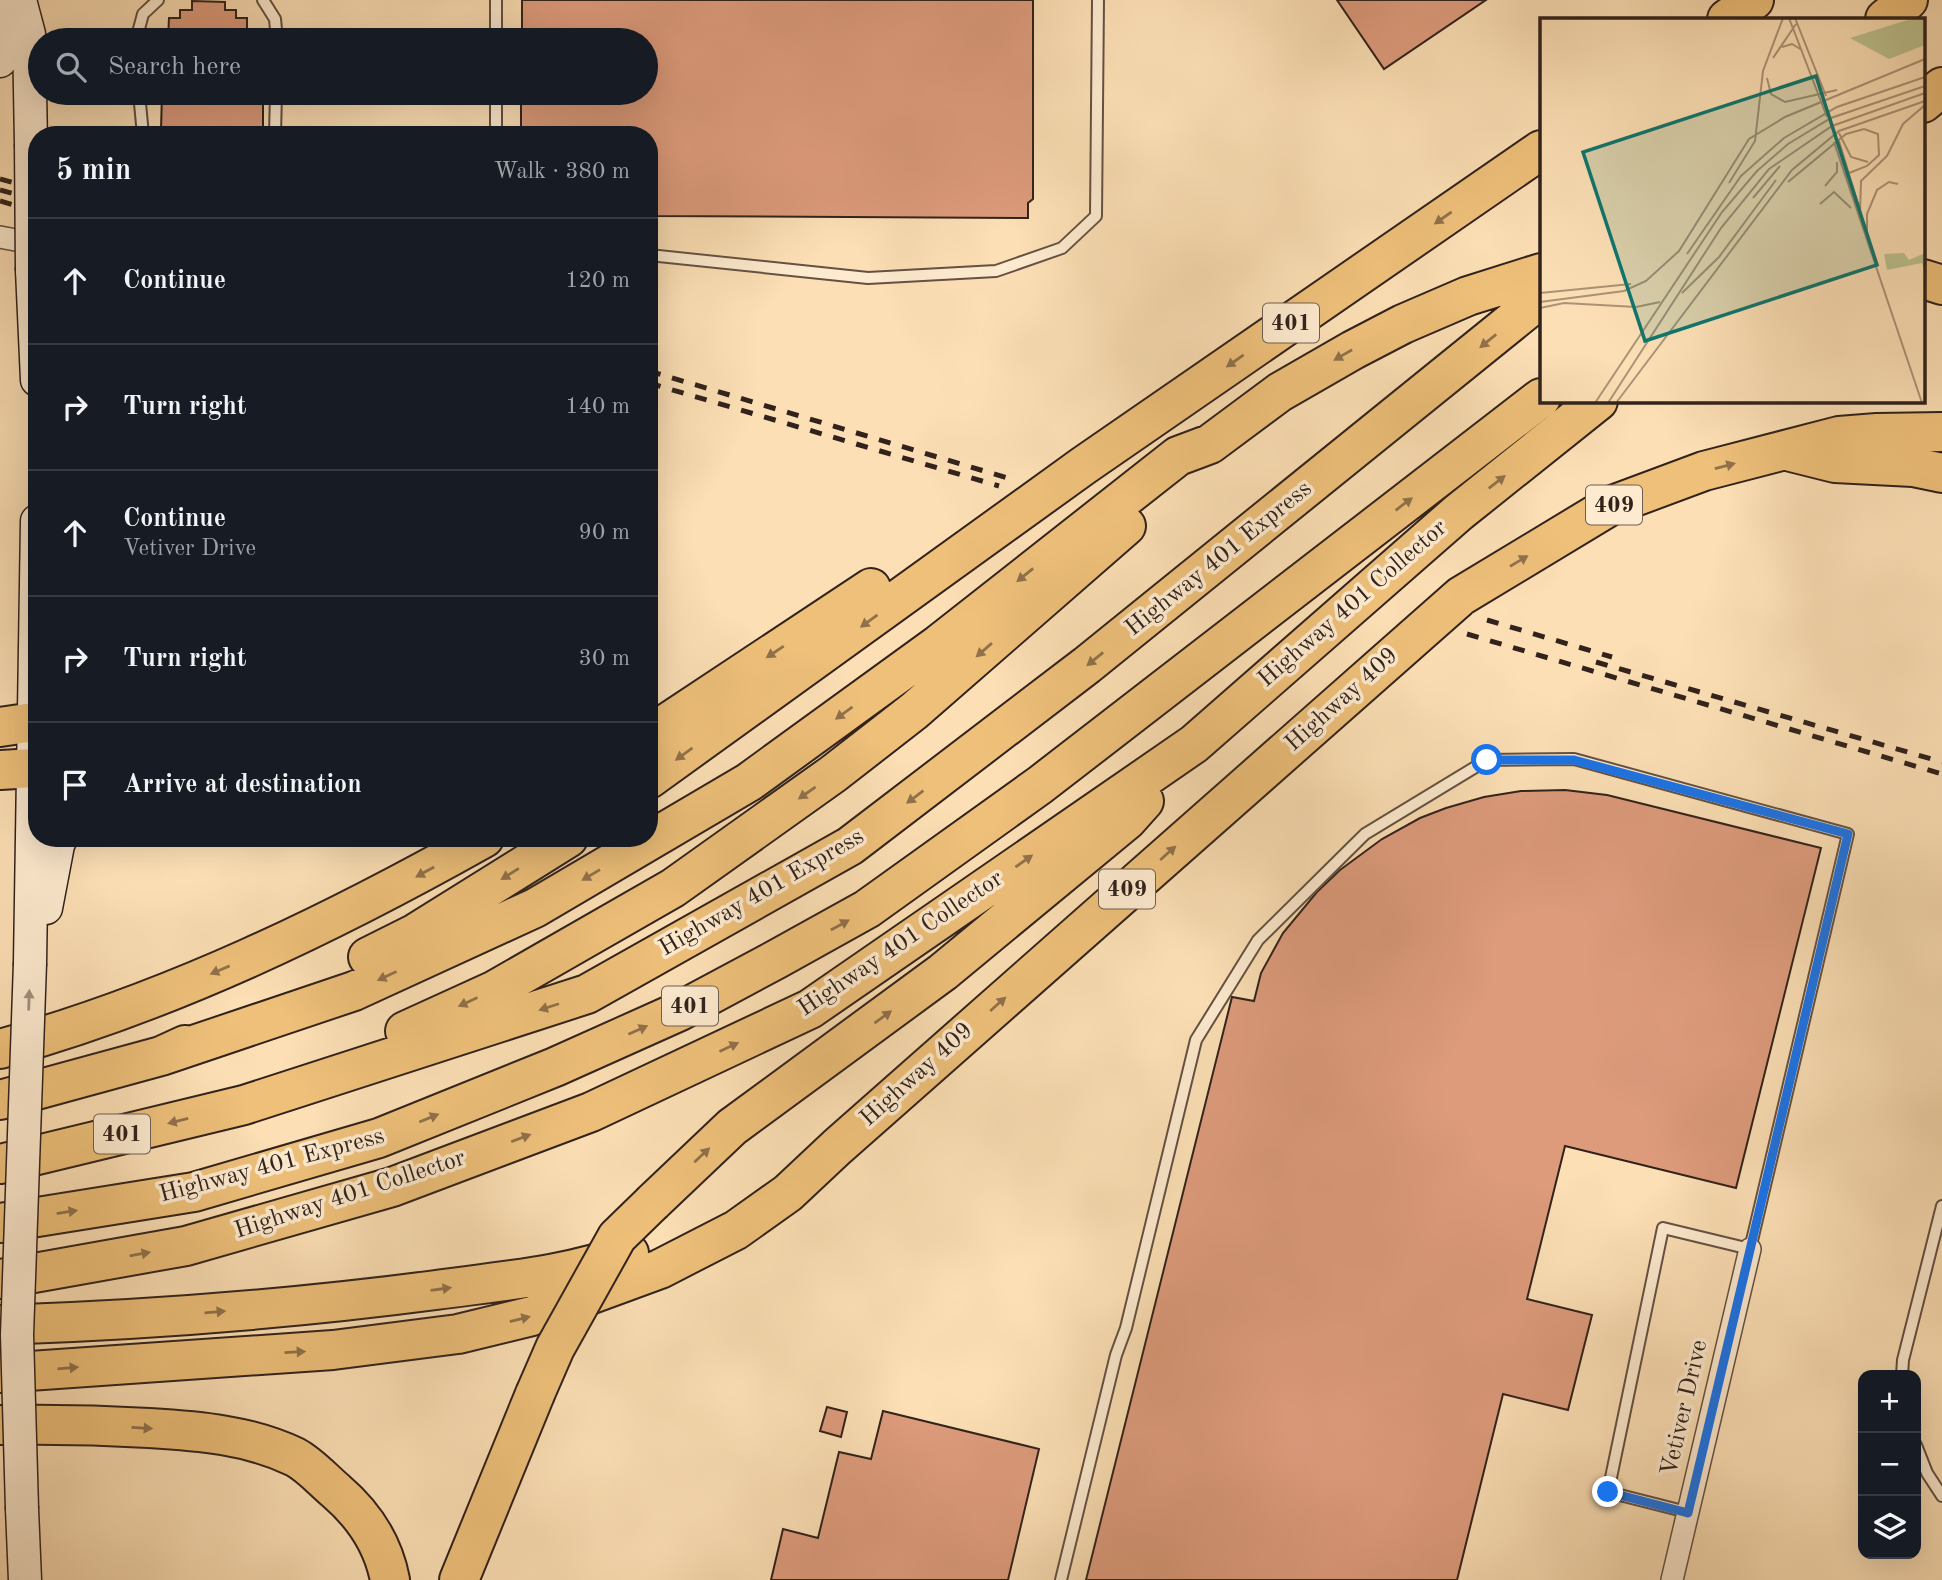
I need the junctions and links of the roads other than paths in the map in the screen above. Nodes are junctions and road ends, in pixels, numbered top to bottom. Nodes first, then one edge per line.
1 (11, 0) edge
2 (20, 0) edge
3 (158, 0) edge
4 (263, 0) edge
5 (496, 0) edge
6 (1098, 0) edge
7 (1754, 0) edge
8 (1908, 0) edge
9 (1728, 18) edge
10 (1886, 18) edge
11 (139, 28) edge
12 (276, 28) edge
13 (496, 28) edge
14 (28, 30) edge
15 (0, 61) edge
16 (1942, 88) edge
17 (1924, 102) edge
18 (31, 105) edge
19 (140, 105) edge
20 (276, 105) edge
21 (496, 105) edge
22 (32, 126) edge
23 (142, 126) edge
24 (275, 126) edge
25 (496, 126) edge
26 (1540, 151) edge
27 (0, 237) edge
28 (28, 253) edge
29 (658, 256) edge
30 (1540, 273) edge
31 (1540, 299) edge
32 (1540, 399) edge
33 (1597, 402) edge
34 (1942, 432) edge
35 (1210, 444) junction
36 (1783, 450) junction
37 (1942, 473) edge
38 (1023, 509) junction
39 (28, 651) edge
40 (23, 724) edge
41 (658, 730) edge
42 (1194, 744) junction
43 (24, 768) edge
44 (658, 773) edge
45 (658, 836) edge
46 (58, 847) edge
47 (468, 847) edge
48 (554, 847) edge
49 (639, 847) edge
50 (30, 963) junction
51 (0, 1049) edge
52 (161, 1056) junction
53 (0, 1100) edge
54 (244, 1105) junction
55 (836, 1147) junction
56 (0, 1164) edge
57 (1942, 1206) edge
58 (0, 1223) edge
59 (1750, 1248) junction
60 (0, 1279) edge
61 (0, 1325) edge
62 (1902, 1370) edge
63 (0, 1373) edge
64 (0, 1425) edge
65 (1921, 1457) edge
66 (1942, 1496) edge
67 (1688, 1513) junction
68 (25, 1580) edge
69 (390, 1580) edge
70 (459, 1580) edge
71 (1061, 1580) edge
72 (1672, 1580) edge

1 - 15 main road
2 - 14 main road, bridge
3 - 11 lane
4 - 12 lane
5 - 13 lane
6 - 29 lane
7 - 9 highway
8 - 10 highway
16 - 17 highway
18 - 22 main road, bridge
19 - 23 lane
20 - 24 lane
21 - 25 lane
26 -> 38 highway, 401
27 - 28 street
30 -> 35 highway
31 -> 54 highway, Highway 401 Express / 401
58 -> 32 highway, Highway 401 Express / 401
42 -> 33 highway, Highway 401 Collector / 401
34 - 36 highway, Highway 409 / 409
35 -> 45 highway
35 -> 54 highway
36 - 37 highway
55 -> 36 highway, Highway 409 / 409
38 -> 41 highway
38 -> 44 highway, 401
39 - 40 main road
40 - 43 main road
60 -> 42 highway, Highway 401 Collector / 401
70 -> 42 highway, bridge
43 - 50 main road
46 - 50 main road
47 -> 51 highway
48 -> 52 highway
49 -> 52 highway
68 -> 50 main road, bridge
52 - 53 highway
54 -> 56 highway, Highway 401 Express / 401
61 -> 55 highway
63 -> 55 highway
57 - 62 lane
59 - 67 street, Vetiver Drive
59 - 67 lane
59 - 71 lane
64 -> 69 highway
65 - 66 lane
67 - 72 street, Vetiver Drive

